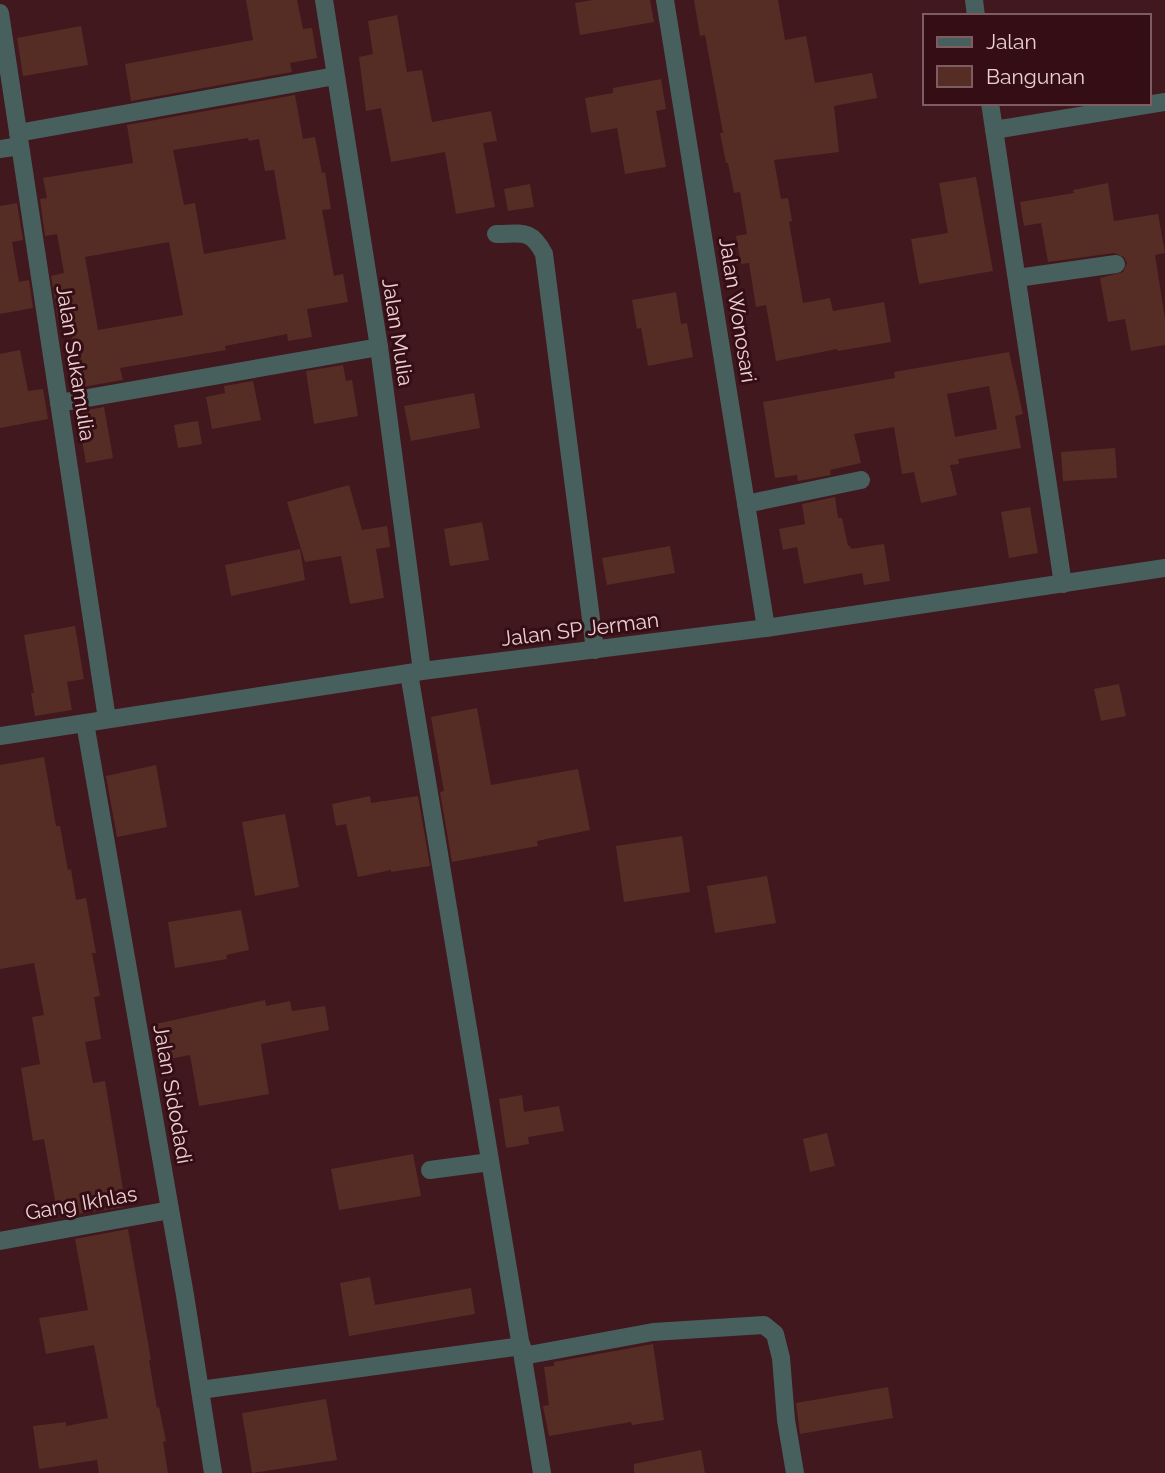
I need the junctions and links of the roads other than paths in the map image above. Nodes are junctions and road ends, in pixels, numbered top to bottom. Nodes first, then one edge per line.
1 (324, 0) edge
2 (666, 0) edge
3 (0, 13) edge
4 (335, 75) junction
5 (990, 105) edge
6 (1147, 105) edge
7 (994, 130) junction
8 (19, 139) junction
9 (0, 149) edge
10 (496, 234) dead end
11 (1116, 264) dead end
12 (1017, 278) junction
13 (379, 347) junction
14 (59, 403) junction
15 (861, 480) dead end
16 (746, 504) junction
17 (1165, 568) edge
18 (1063, 584) junction
19 (766, 628) junction
20 (595, 650) junction
21 (416, 672) junction
22 (107, 719) junction
23 (85, 723) junction
24 (0, 736) edge
25 (490, 1162) junction
26 (430, 1170) dead end
27 (170, 1210) junction
28 (0, 1241) edge
29 (523, 1351) junction
30 (200, 1390) junction
31 (213, 1473) edge
32 (542, 1473) edge
33 (795, 1473) edge

1 - 4 street, Jalan Mulia
2 - 16 street, Jalan Wonosari
3 - 8 street, Jalan Sukamulia
4 - 8 street
4 - 13 street, Jalan Mulia
5 - 7 street
6 - 7 street
7 - 12 street
8 - 9 street
8 - 14 street, Jalan Sukamulia
10 - 20 street
11 - 12 street
12 - 18 street
13 - 14 street
13 - 21 street, Jalan Mulia
14 - 22 street, Jalan Sukamulia
15 - 16 street
16 - 19 street, Jalan Wonosari
17 - 18 street, Jalan SP Jerman
18 - 19 street, Jalan SP Jerman
19 - 20 street, Jalan SP Jerman
20 - 21 street, Jalan SP Jerman
21 - 22 street, Jalan SP Jerman
21 - 25 street, Jalan Mulia
22 - 23 street, Jalan SP Jerman
23 - 24 street, Jalan SP Jerman
23 - 27 street, Jalan Sidodadi
25 - 26 street
25 - 29 street, Jalan Mulia
27 - 28 street, Gang Ikhlas
27 - 30 street, Jalan Sidodadi
29 - 30 street
29 - 32 street, Jalan Mulia
29 - 33 street
30 - 31 street, Jalan Sidodadi

